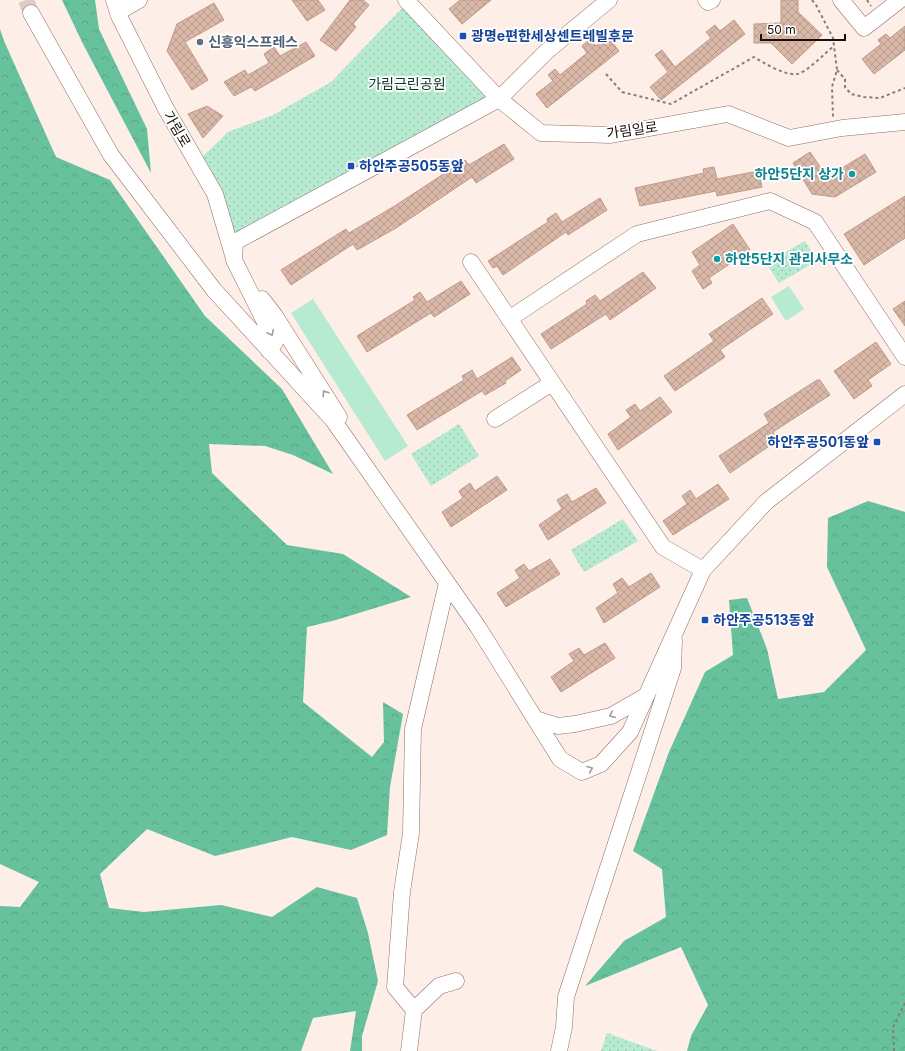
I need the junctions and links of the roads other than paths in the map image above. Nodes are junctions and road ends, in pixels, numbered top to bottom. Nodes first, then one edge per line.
1 (139, 0) edge
2 (406, 0) edge
3 (609, 0) edge
4 (706, 0) edge
5 (712, 0) edge
6 (841, 0) edge
7 (900, 0) edge
8 (116, 6) edge
9 (30, 13) tunnel mouth
10 (499, 99) junction
11 (905, 122) edge
12 (234, 260) junction
13 (471, 262) dead end
14 (508, 319) junction
15 (269, 351) junction
16 (905, 357) edge
17 (552, 383) junction
18 (905, 394) edge
19 (495, 419) dead end
20 (364, 464) junction
21 (703, 570) junction
22 (447, 583) junction
23 (674, 633) junction
24 (646, 696) junction
25 (536, 719) junction
26 (575, 724) junction
27 (568, 764) junction
28 (456, 981) dead end
29 (414, 1010) junction
30 (409, 1051) edge
31 (559, 1051) edge

1 - 8 street
2 - 10 street, 가림일로
3 - 10 street
4 - 5 street
6 - 7 street
8 - 12 street, 가림로
9 - 15 street
10 - 11 street, 가림일로
10 - 12 street
12 -> 15 street
20 -> 12 street
13 - 14 street
14 - 16 street
14 - 17 street
15 - 20 street
17 - 19 street
17 - 21 street
18 - 21 street
20 - 22 street
21 - 23 street
22 - 25 street
22 - 29 street
23 - 24 street
23 - 31 street
24 -> 26 street
27 -> 24 street
25 - 26 street
25 - 27 street
26 - 27 street
28 - 29 street
29 - 30 street

